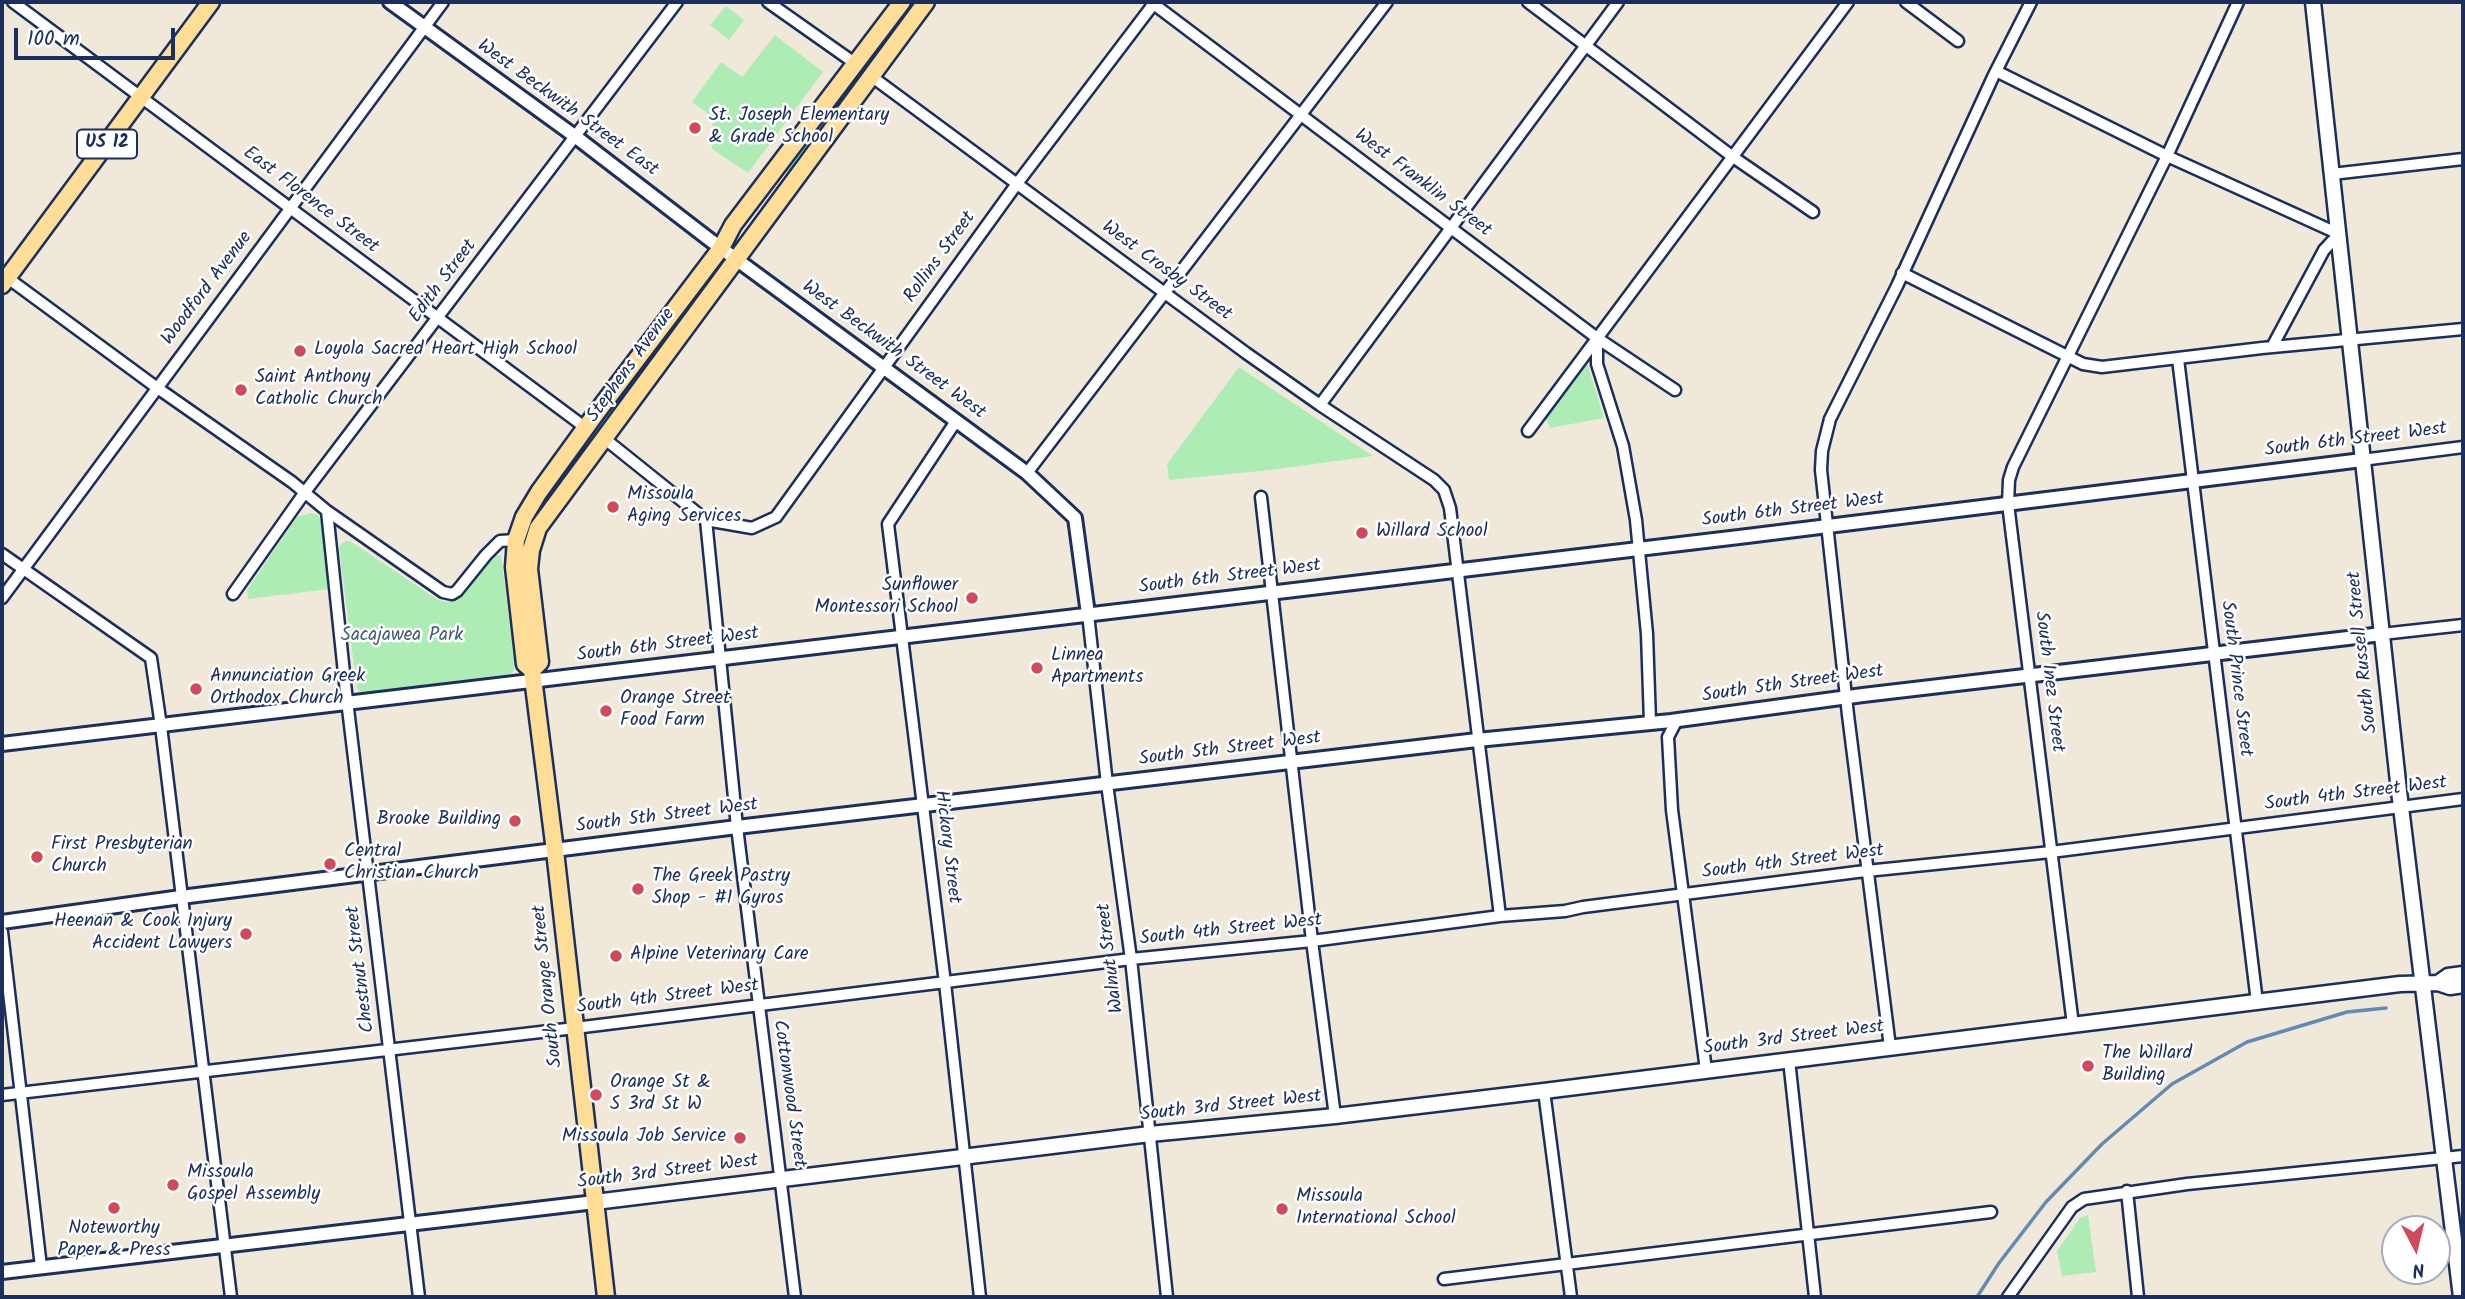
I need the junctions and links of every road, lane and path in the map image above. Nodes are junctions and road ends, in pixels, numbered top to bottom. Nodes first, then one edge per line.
1 (13, 2) edge
2 (211, 2) edge
3 (390, 2) edge
4 (443, 2) edge
5 (677, 2) edge
6 (768, 2) edge
7 (902, 2) edge
8 (926, 2) edge
9 (1153, 2) edge
10 (1387, 2) edge
11 (1528, 2) edge
12 (1618, 2) edge
13 (1848, 2) edge
14 (1906, 2) edge
15 (2031, 2) edge
16 (2238, 2) edge
17 (2313, 2) edge
18 (424, 27) junction
19 (1958, 40) dead end
20 (1586, 44) junction
21 (856, 64) junction
22 (1996, 71) junction
23 (871, 76) junction
24 (142, 97) junction
25 (1300, 116) junction
26 (576, 137) junction
27 (2166, 156) junction
28 (1733, 157) junction
29 (2463, 159) edge
30 (2332, 174) junction
31 (1016, 185) junction
32 (290, 208) junction
33 (1813, 212) dead end
34 (1451, 227) junction
35 (2339, 234) junction
36 (721, 248) junction
37 (736, 259) junction
38 (1902, 274) junction
39 (4, 279) edge
40 (1165, 293) junction
41 (438, 319) junction
42 (2463, 329) edge
43 (1597, 338) junction
44 (2348, 340) junction
45 (2272, 346) junction
46 (2068, 356) junction
47 (2178, 359) junction
48 (884, 367) junction
49 (156, 387) junction
50 (1675, 390) dead end
51 (1320, 405) junction
52 (957, 421) junction
53 (586, 428) junction
54 (1528, 431) dead end
55 (605, 439) junction
56 (2463, 447) edge
57 (2362, 460) junction
58 (1027, 473) junction
59 (2192, 481) junction
60 (305, 492) junction
61 (1261, 497) dead end
62 (2008, 504) junction
63 (327, 511) junction
64 (706, 520) junction
65 (1827, 526) junction
66 (516, 540) junction
67 (1640, 548) junction
68 (2, 554) edge
69 (24, 570) junction
70 (1457, 570) junction
71 (1271, 592) junction
72 (233, 594) dead end
73 (2, 598) edge
74 (1088, 614) junction
75 (2463, 625) edge
76 (2382, 634) junction
77 (901, 638) junction
78 (2215, 654) junction
79 (718, 659) junction
80 (2030, 675) junction
81 (533, 676) junction
82 (1847, 697) junction
83 (347, 703) junction
84 (1677, 720) junction
85 (1650, 722) junction
86 (161, 726) junction
87 (1477, 740) junction
88 (2, 744) edge
89 (1292, 762) junction
90 (1107, 784) junction
91 (2463, 799) edge
92 (923, 805) junction
93 (2401, 806) junction
94 (737, 827) junction
95 (2235, 827) junction
96 (555, 851) junction
97 (2051, 852) junction
98 (1868, 872) junction
99 (369, 873) junction
100 (1683, 895) junction
101 (181, 897) junction
102 (1500, 916) junction
103 (2, 922) edge
104 (2, 932) edge
105 (1312, 941) junction
106 (1130, 959) junction
107 (2463, 974) edge
108 (945, 983) junction
109 (2431, 983) junction
110 (2463, 985) edge
111 (2257, 1002) junction
112 (758, 1005) junction
113 (2073, 1025) junction
114 (575, 1028) junction
115 (1890, 1047) junction
116 (390, 1048) junction
117 (1789, 1060) junction
118 (1706, 1070) junction
119 (203, 1072) junction
120 (1544, 1091) junction
121 (22, 1093) junction
122 (2, 1095) edge
123 (1335, 1116) junction
124 (1150, 1134) junction
125 (2463, 1156) edge
126 (964, 1157) junction
127 (2445, 1158) junction
128 (781, 1178) junction
129 (2127, 1191) junction
130 (595, 1202) junction
131 (1992, 1212) dead end
132 (409, 1223) junction
133 (1808, 1234) junction
134 (225, 1244) junction
135 (1566, 1264) junction
136 (41, 1266) junction
137 (2, 1272) edge
138 (1444, 1279) dead end
139 (231, 1297) edge
140 (419, 1297) edge
141 (606, 1297) edge
142 (795, 1297) edge
143 (980, 1297) edge
144 (1167, 1297) edge
145 (1571, 1297) edge
146 (1815, 1297) edge
147 (2007, 1297) edge
148 (2138, 1297) edge
149 (2461, 1297) edge

1 - 24 street, East Florence Street
2 - 24 main road, US 12
3 - 18 street, West Beckwith Street East
4 - 18 street, Woodford Avenue
5 - 26 street, Edith Street
6 - 21 street
7 - 21 main road, Stephens Avenue
8 - 23 main road, Stephens Avenue
9 - 25 street, West Franklin Street
9 - 31 street, Rollins Street
10 - 25 street
11 - 20 street
12 - 20 street
13 - 28 street
14 - 19 street
15 - 22 street
16 - 27 street, South Inez Street
17 - 30 main road, South Russell Street
18 - 26 street, West Beckwith Street East
18 - 32 street, Woodford Avenue
20 - 28 street
20 - 34 street
21 - 36 main road, Stephens Avenue
22 - 27 street
22 - 38 street
23 - 31 street, West Crosby Street
23 - 37 main road, Stephens Avenue
24 - 32 street, East Florence Street
24 - 39 main road, US 12
25 - 34 street, West Franklin Street
25 - 40 street
26 - 36 street, West Beckwith Street East
26 - 41 street, Edith Street
27 - 35 street
27 - 46 street, South Inez Street
28 - 33 street
28 - 43 street
29 - 30 street
30 - 35 main road, South Russell Street
31 - 40 street, West Crosby Street
31 - 48 street, Rollins Street
32 - 41 street, East Florence Street
32 - 49 street, Woodford Avenue
34 - 43 street, West Franklin Street
34 - 51 street
35 - 44 main road, South Russell Street
35 - 45 street
36 - 37 street, West Beckwith Street East
36 - 53 main road, Stephens Avenue
37 - 48 street, West Beckwith Street West
37 - 55 main road, Stephens Avenue
38 - 46 street
38 - 65 street
39 - 49 street
40 - 51 street, West Crosby Street
40 - 58 street
41 - 53 street, East Florence Street
41 - 60 street, Edith Street
42 - 44 street
43 - 50 street, West Franklin Street
43 - 54 street
43 - 67 street
44 - 45 street
44 - 57 main road, South Russell Street
45 - 47 street
46 - 47 street
46 - 62 street, South Inez Street
47 - 59 street, South Prince Street
48 - 52 street, West Beckwith Street West
48 - 64 street, Rollins Street
49 - 60 street
49 - 69 street, Woodford Avenue
51 - 70 street, West Crosby Street
52 - 58 street, West Beckwith Street West
52 - 77 street, Hickory Street
53 - 66 main road, Stephens Avenue
55 - 64 street
55 - 81 main road, Stephens Avenue
56 - 57 street, South 6th Street West
57 - 59 street, South 6th Street West
57 - 76 main road, South Russell Street
58 - 74 street, West Beckwith Street West
59 - 62 street, South 6th Street West
59 - 78 street, South Prince Street
60 - 63 street
60 - 72 street, Edith Street
61 - 71 street
62 - 65 street, South 6th Street West
62 - 80 street, South Inez Street
63 - 66 street
63 - 83 street, Chestnut Street
64 - 79 street, Cottonwood Street
65 - 67 street, South 6th Street West
65 - 82 street
66 - 81 main road, Stephens Avenue
67 - 70 street, South 6th Street West
67 - 85 street
68 - 69 street
69 - 73 street, Woodford Avenue
69 - 86 street
70 - 71 street, South 6th Street West
70 - 87 street
71 - 74 street, South 6th Street West
71 - 89 street
74 - 77 street, South 6th Street West
74 - 90 street, Walnut Street
75 - 76 street, South 5th Street West
76 - 78 street, South 5th Street West
76 - 93 main road, South Russell Street
77 - 79 street, South 6th Street West
77 - 92 street, Hickory Street
78 - 80 street, South 5th Street West
78 - 95 street, South Prince Street
79 - 81 street, South 6th Street West
79 - 94 street, Cottonwood Street
80 - 82 street, South 5th Street West
80 - 97 street, South Inez Street
81 - 83 street, South 6th Street West
81 - 96 main road, South Orange Street
82 - 84 street, South 5th Street West
82 - 98 street
83 - 86 street, South 6th Street West
83 - 99 street, Chestnut Street
84 - 85 street, South 5th Street West
84 - 100 street
85 - 87 street, South 5th Street West
86 - 88 street, South 6th Street West
86 - 101 street
87 - 89 street, South 5th Street West
87 - 102 street
89 - 90 street, South 5th Street West
89 - 105 street
90 - 92 street, South 5th Street West
90 - 106 street, Walnut Street
91 - 93 street, South 4th Street West
92 - 94 street, South 5th Street West
92 - 108 street, Hickory Street
93 - 95 street, South 4th Street West
93 - 109 main road, South Russell Street
94 - 96 street, South 5th Street West
94 - 112 street, Cottonwood Street
95 - 97 street, South 4th Street West
95 - 111 street, South Prince Street
96 - 99 street, South 5th Street West
96 - 114 main road, South Orange Street
97 - 98 street, South 4th Street West
97 - 113 street, South Inez Street
98 - 100 street, South 4th Street West
98 - 115 street
99 - 101 street, South 5th Street West
99 - 116 street, Chestnut Street
100 - 102 street, South 4th Street West
100 - 118 street
101 - 103 street, South 5th Street West
101 - 119 street
102 - 105 street, South 4th Street West
104 - 121 street
105 - 106 street, South 4th Street West
105 - 123 street
106 - 108 street, South 4th Street West
106 - 124 street, Walnut Street
107 - 109 main road
108 - 112 street, South 4th Street West
108 - 126 street, Hickory Street
109 - 110 main road, South 3rd Street West
109 - 111 main road, South 3rd Street West
109 - 127 main road, South Russell Street
111 - 113 main road, South 3rd Street West
112 - 114 street, South 4th Street West
112 - 128 street, Cottonwood Street
113 - 115 main road, South 3rd Street West
114 - 116 street, South 4th Street West
114 - 130 main road, South Orange Street
115 - 117 main road, South 3rd Street West
116 - 119 street, South 4th Street West
116 - 132 street, Chestnut Street
117 - 118 main road, South 3rd Street West
117 - 133 street
118 - 120 main road, South 3rd Street West
119 - 121 street, South 4th Street West
119 - 134 street
120 - 123 main road, South 3rd Street West
120 - 135 street
121 - 122 street, South 4th Street West
121 - 136 street
123 - 124 main road, South 3rd Street West
124 - 126 main road, South 3rd Street West
124 - 144 street, Walnut Street
125 - 127 street
126 - 128 main road, South 3rd Street West
126 - 143 street, Hickory Street
127 - 129 street
127 - 149 main road, South Russell Street
128 - 130 main road, South 3rd Street West
128 - 142 street, Cottonwood Street
129 - 147 street
129 - 148 street
130 - 132 street, South 3rd Street West
130 - 141 main road, South Orange Street
131 - 133 street
132 - 134 street, South 3rd Street West
132 - 140 street, Chestnut Street
133 - 135 street
133 - 146 street
134 - 136 street, South 3rd Street West
134 - 139 street
135 - 138 street
135 - 145 street
136 - 137 street, South 3rd Street West

